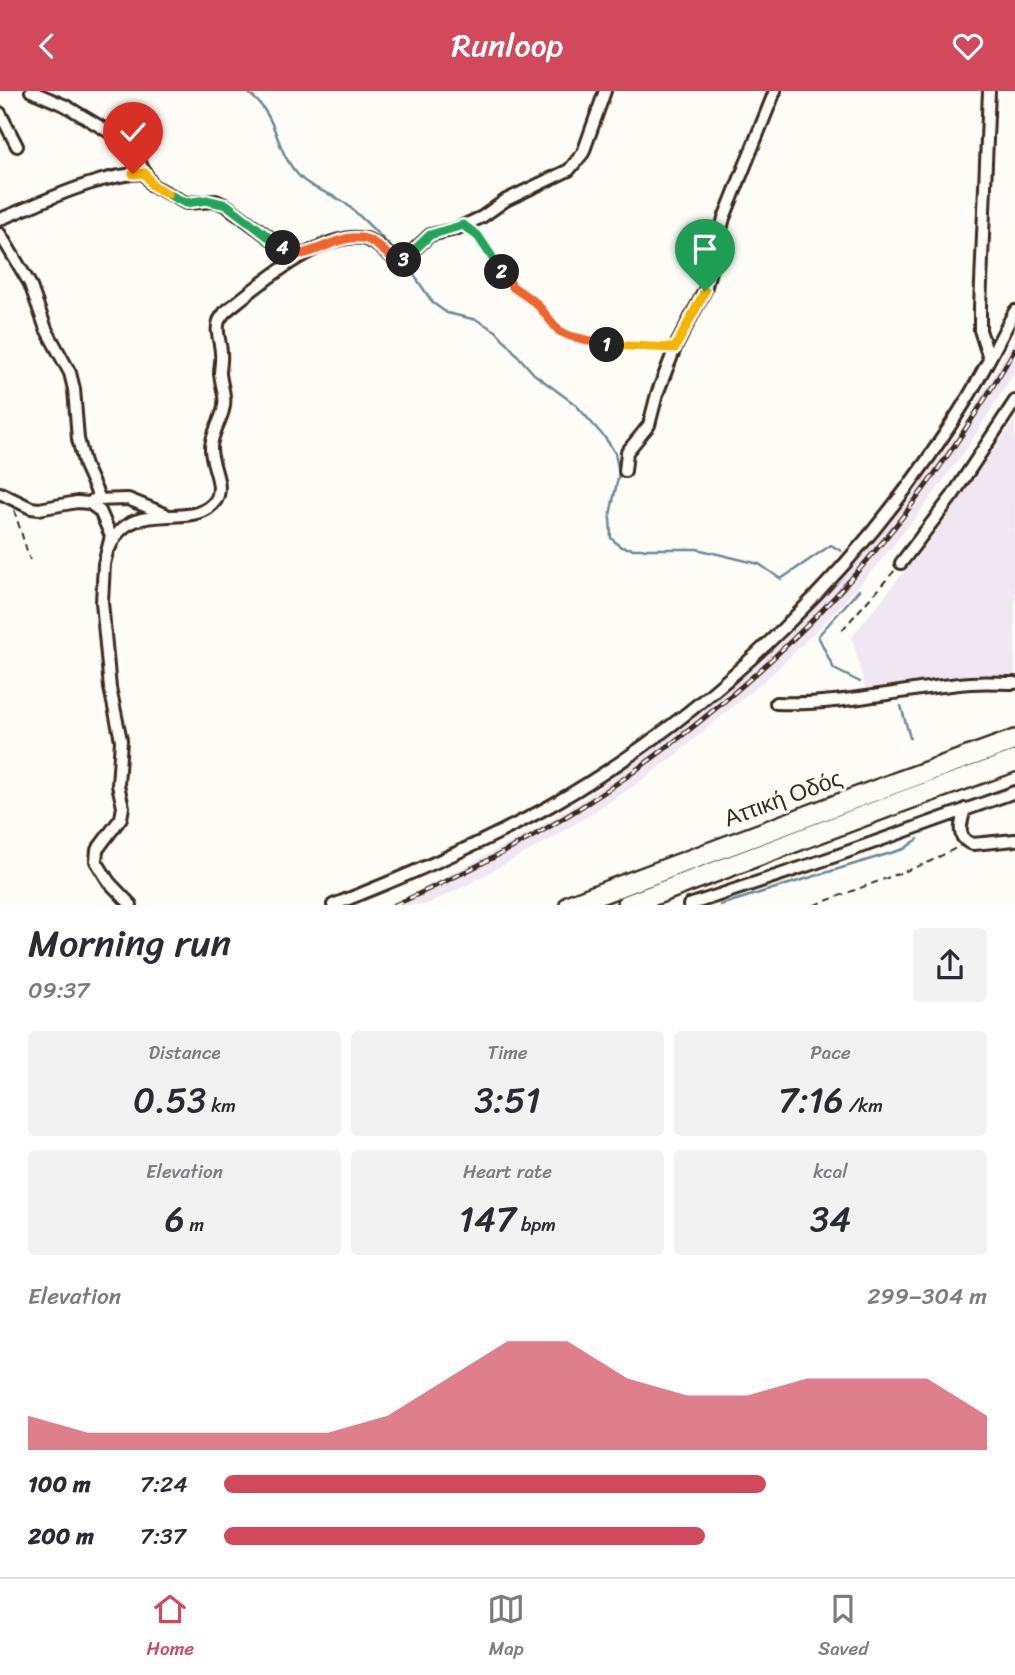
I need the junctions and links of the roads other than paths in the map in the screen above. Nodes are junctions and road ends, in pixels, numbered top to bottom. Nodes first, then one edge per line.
1 (31, 91) edge
2 (605, 91) edge
3 (775, 91) edge
4 (989, 91) edge
5 (0, 113) edge
6 (17, 146) dead end
7 (145, 173) junction
8 (0, 219) edge
9 (0, 234) edge
10 (281, 246) junction
11 (310, 253) junction
12 (279, 271) junction
13 (1015, 311) edge
14 (989, 359) junction
15 (1015, 401) edge
16 (625, 471) dead end
17 (0, 493) edge
18 (100, 499) junction
19 (78, 502) junction
20 (168, 515) junction
21 (110, 547) junction
22 (901, 563) road end
23 (1015, 683) edge
24 (776, 703) dead end
25 (1015, 740) edge
26 (1015, 761) edge
27 (1015, 792) edge
28 (965, 809) junction
29 (1015, 840) edge
30 (131, 905) edge
31 (333, 905) edge
32 (570, 905) edge
33 (627, 905) edge
34 (689, 905) edge

1 - 7 street
2 - 11 street
3 - 16 street
4 - 14 street
5 - 6 street
7 - 8 street
7 - 10 street
9 - 18 street
10 - 11 street
10 - 12 street
11 - 12 street
12 - 20 street
13 - 14 street
14 - 31 street
15 - 22 street
17 - 19 street
18 - 19 street
18 - 20 street
19 - 21 street
20 - 21 street
21 - 30 street
23 - 24 street
25 - 32 highway, Αττική Οδός
26 - 33 highway, Αττική Οδός
27 - 28 street
28 - 29 street
28 - 34 street

